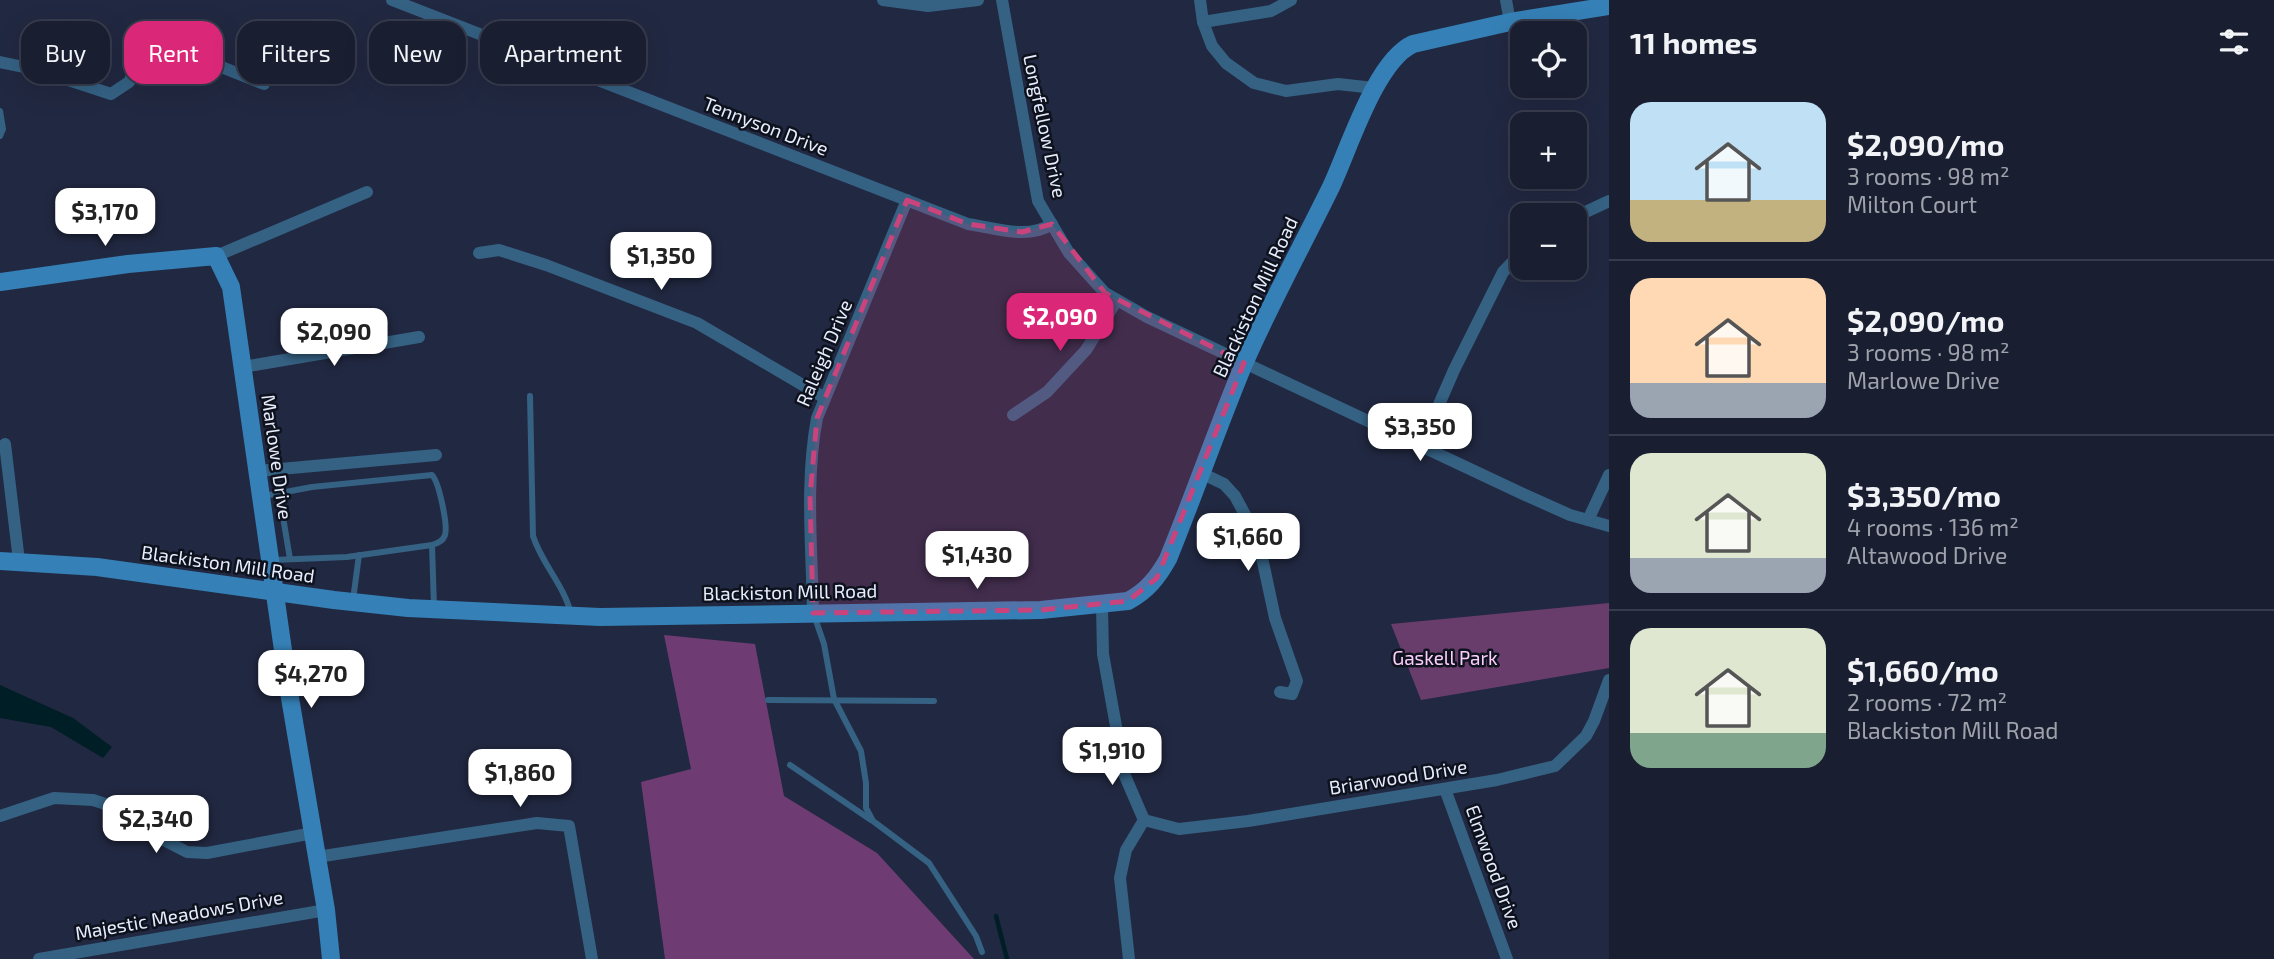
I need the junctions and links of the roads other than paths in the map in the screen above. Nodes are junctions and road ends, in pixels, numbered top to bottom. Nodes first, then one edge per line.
1 (392, 0) edge
2 (883, 0) edge
3 (978, 0) edge
4 (1002, 0) edge
5 (1200, 0) edge
6 (1291, 0) edge
7 (1506, 0) edge
8 (1609, 6) edge
9 (1516, 21) edge
10 (1203, 22) junction
11 (1510, 22) joint
12 (0, 62) edge
13 (237, 73) edge
14 (1374, 89) junction
15 (0, 111) edge
16 (0, 136) edge
17 (367, 192) dead end
18 (907, 200) junction
19 (1609, 201) edge
20 (1587, 211) edge
21 (1052, 224) junction
22 (479, 253) dead end
23 (216, 256) junction
24 (1510, 265) edge
25 (0, 282) edge
26 (1117, 300) junction
27 (419, 337) dead end
28 (1244, 363) junction
29 (243, 367) junction
30 (530, 397) dead end
31 (825, 398) junction
32 (1013, 415) dead end
33 (5, 444) dead end
34 (1421, 446) junction
35 (436, 455) dead end
36 (258, 471) junction
37 (1201, 473) junction
38 (1609, 475) edge
39 (271, 495) junction
40 (1588, 520) junction
41 (1609, 526) edge
42 (432, 545) junction
43 (359, 555) junction
44 (290, 559) junction
45 (271, 560) junction
46 (0, 561) edge
47 (19, 561) junction
48 (275, 592) junction
49 (352, 602) junction
50 (1101, 606) junction
51 (434, 609) junction
52 (813, 613) junction
53 (571, 615) junction
54 (1609, 680) edge
55 (1280, 692) dead end
56 (834, 699) junction
57 (768, 700) dead end
58 (934, 701) dead end
59 (790, 765) dead end
60 (1445, 789) junction
61 (0, 816) edge
62 (1144, 820) junction
63 (873, 821) junction
64 (313, 833) junction
65 (317, 857) junction
66 (326, 910) junction
67 (982, 952) dead end
68 (39, 959) edge
69 (331, 959) edge
70 (592, 959) edge
71 (1129, 959) edge
72 (1507, 959) edge

1 - 18 street, Tennyson Drive
2 - 3 street
4 - 21 street, Longfellow Drive
5 - 10 street
6 - 10 street
7 - 11 street
8 - 9 main road, Blackiston Mill Road
10 - 14 street
11 - 14 main road, Blackiston Mill Road
12 - 13 street
14 - 28 main road, Blackiston Mill Road
15 - 16 lane
17 - 23 street
18 - 21 street, Tennyson Drive
18 - 31 street, Raleigh Drive
19 - 20 street
21 - 26 street, Longfellow Drive
22 - 31 street
23 - 25 main road
23 - 29 main road, Marlowe Drive
24 - 34 street
26 - 28 street, Longfellow Drive
26 - 32 street
27 - 29 street
28 - 34 street, Longfellow Drive
28 - 37 main road, Blackiston Mill Road
29 - 36 main road, Marlowe Drive
30 - 53 lane
31 - 52 street, Raleigh Drive
33 - 47 street
34 - 40 street, Longfellow Drive
35 - 36 street
36 - 39 main road, Marlowe Drive
37 - 50 main road, Blackiston Mill Road
37 - 55 street
38 - 40 street
39 - 42 lane
39 - 44 lane
39 - 45 main road, Marlowe Drive
40 - 41 street, Longfellow Drive
42 - 43 lane
42 - 51 lane
43 - 44 lane
43 - 49 lane
44 - 45 lane
45 - 48 main road, Marlowe Drive
46 - 47 main road, Blackiston Mill Road
47 - 48 main road, Blackiston Mill Road
48 - 49 main road, Blackiston Mill Road
48 - 64 main road, Marlowe Drive
49 - 51 main road, Blackiston Mill Road
50 - 52 main road, Blackiston Mill Road
50 - 62 street
51 - 53 main road, Blackiston Mill Road
52 - 53 main road, Blackiston Mill Road
52 - 56 lane
54 - 60 street, Briarwood Drive
56 - 57 lane
56 - 58 lane
56 - 63 lane
59 - 63 lane
60 - 62 street, Briarwood Drive
60 - 72 street, Elmwood Drive
61 - 64 street
62 - 71 street
63 - 67 lane
64 - 65 main road, Marlowe Drive
65 - 66 main road, Marlowe Drive
65 - 70 street
66 - 68 street, Majestic Meadows Drive
66 - 69 main road, Marlowe Drive

